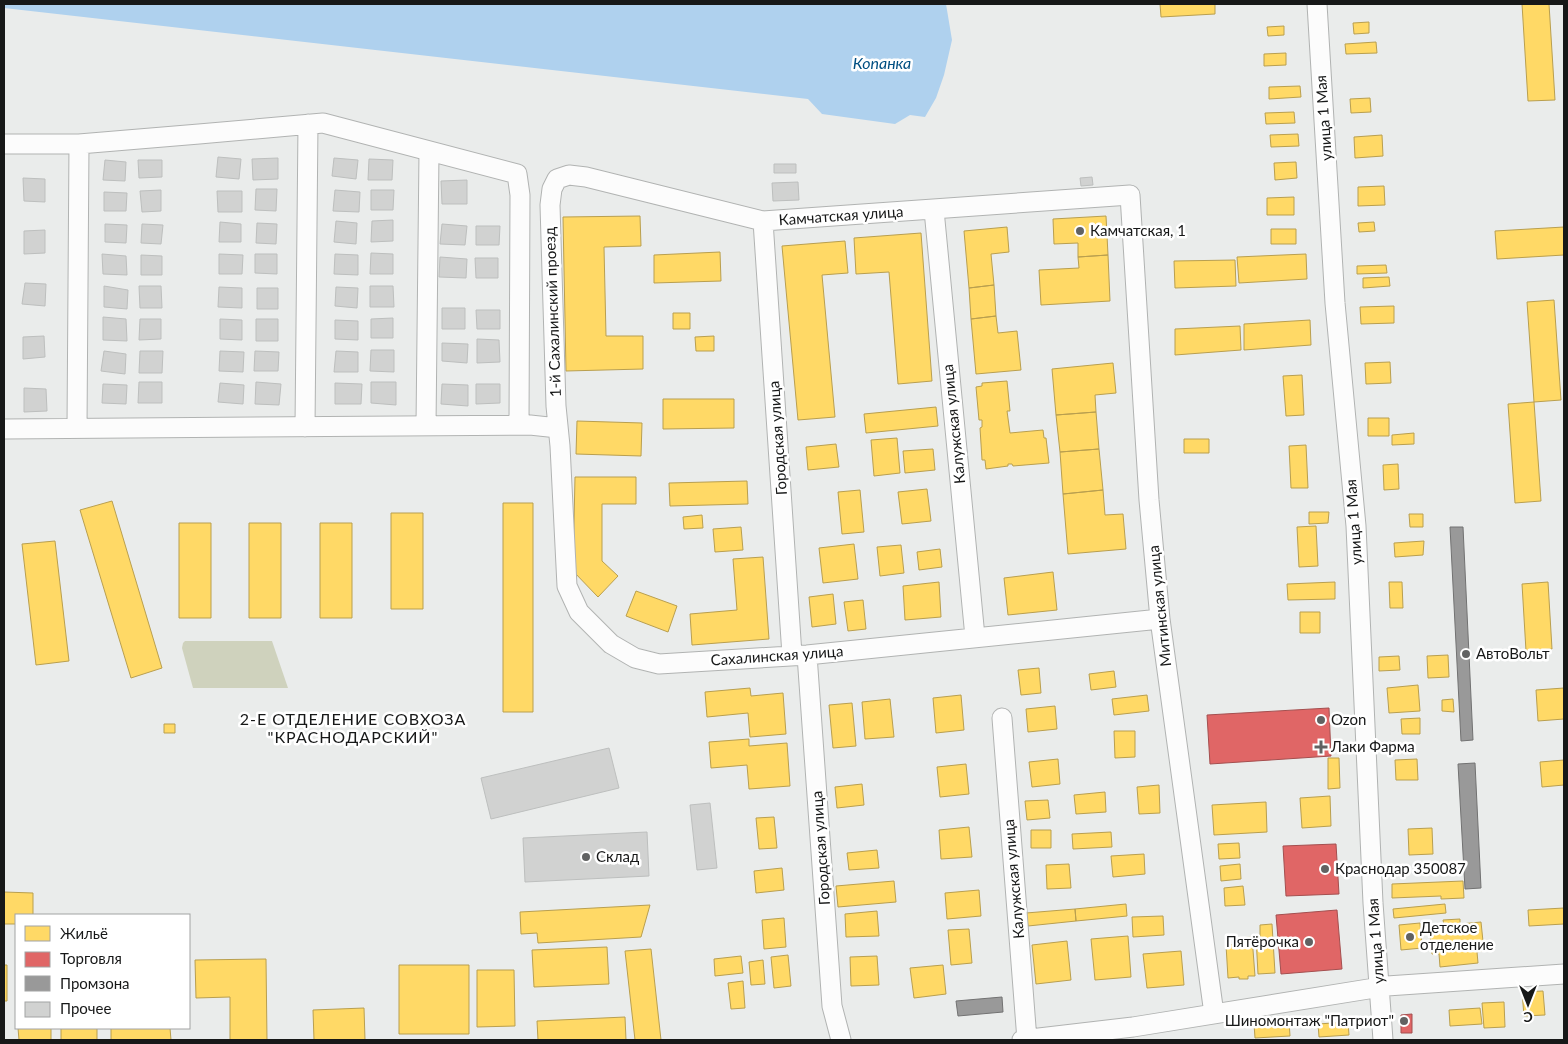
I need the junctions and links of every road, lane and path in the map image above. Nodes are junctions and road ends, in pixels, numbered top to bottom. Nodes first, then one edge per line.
1 (1317, 4) edge
2 (308, 124) junction
3 (4, 144) edge
4 (79, 144) junction
5 (429, 152) junction
6 (557, 179) joint
7 (1130, 194) joint
8 (934, 210) junction
9 (762, 221) junction
10 (520, 425) junction
11 (426, 426) junction
12 (305, 427) junction
13 (77, 428) junction
14 (4, 429) edge
15 (559, 437) junction
16 (1160, 619) junction
17 (975, 638) junction
18 (799, 655) junction
19 (1002, 718) dead end
20 (1564, 974) edge
21 (1379, 987) junction
22 (1220, 1013) junction
23 (841, 1040) edge
24 (1022, 1040) edge
25 (1027, 1040) edge
26 (1383, 1040) edge

1 - 21 street, улица 1 Мая
2 - 4 street
2 - 5 street
2 - 12 street
3 - 4 street
4 - 13 street
5 - 10 street
5 - 11 street
6 - 9 street, Камчатская улица
6 - 15 street, 1-й Сахалинский проезд
7 - 8 street, Камчатская улица
7 - 16 street, Митинская улица
8 - 9 street, Камчатская улица
8 - 17 street, Калужская улица
9 - 18 street, Городская улица
10 - 11 street
10 - 15 street
11 - 12 street
12 - 13 street
13 - 14 street
15 - 18 street, Сахалинская улица
16 - 17 street, Сахалинская улица
16 - 22 street, Митинская улица
17 - 18 street, Сахалинская улица
18 - 23 street, Городская улица
19 - 25 street, Калужская улица
20 - 21 street
21 - 22 street
21 - 26 street, улица 1 Мая
22 - 25 street
24 - 25 street

